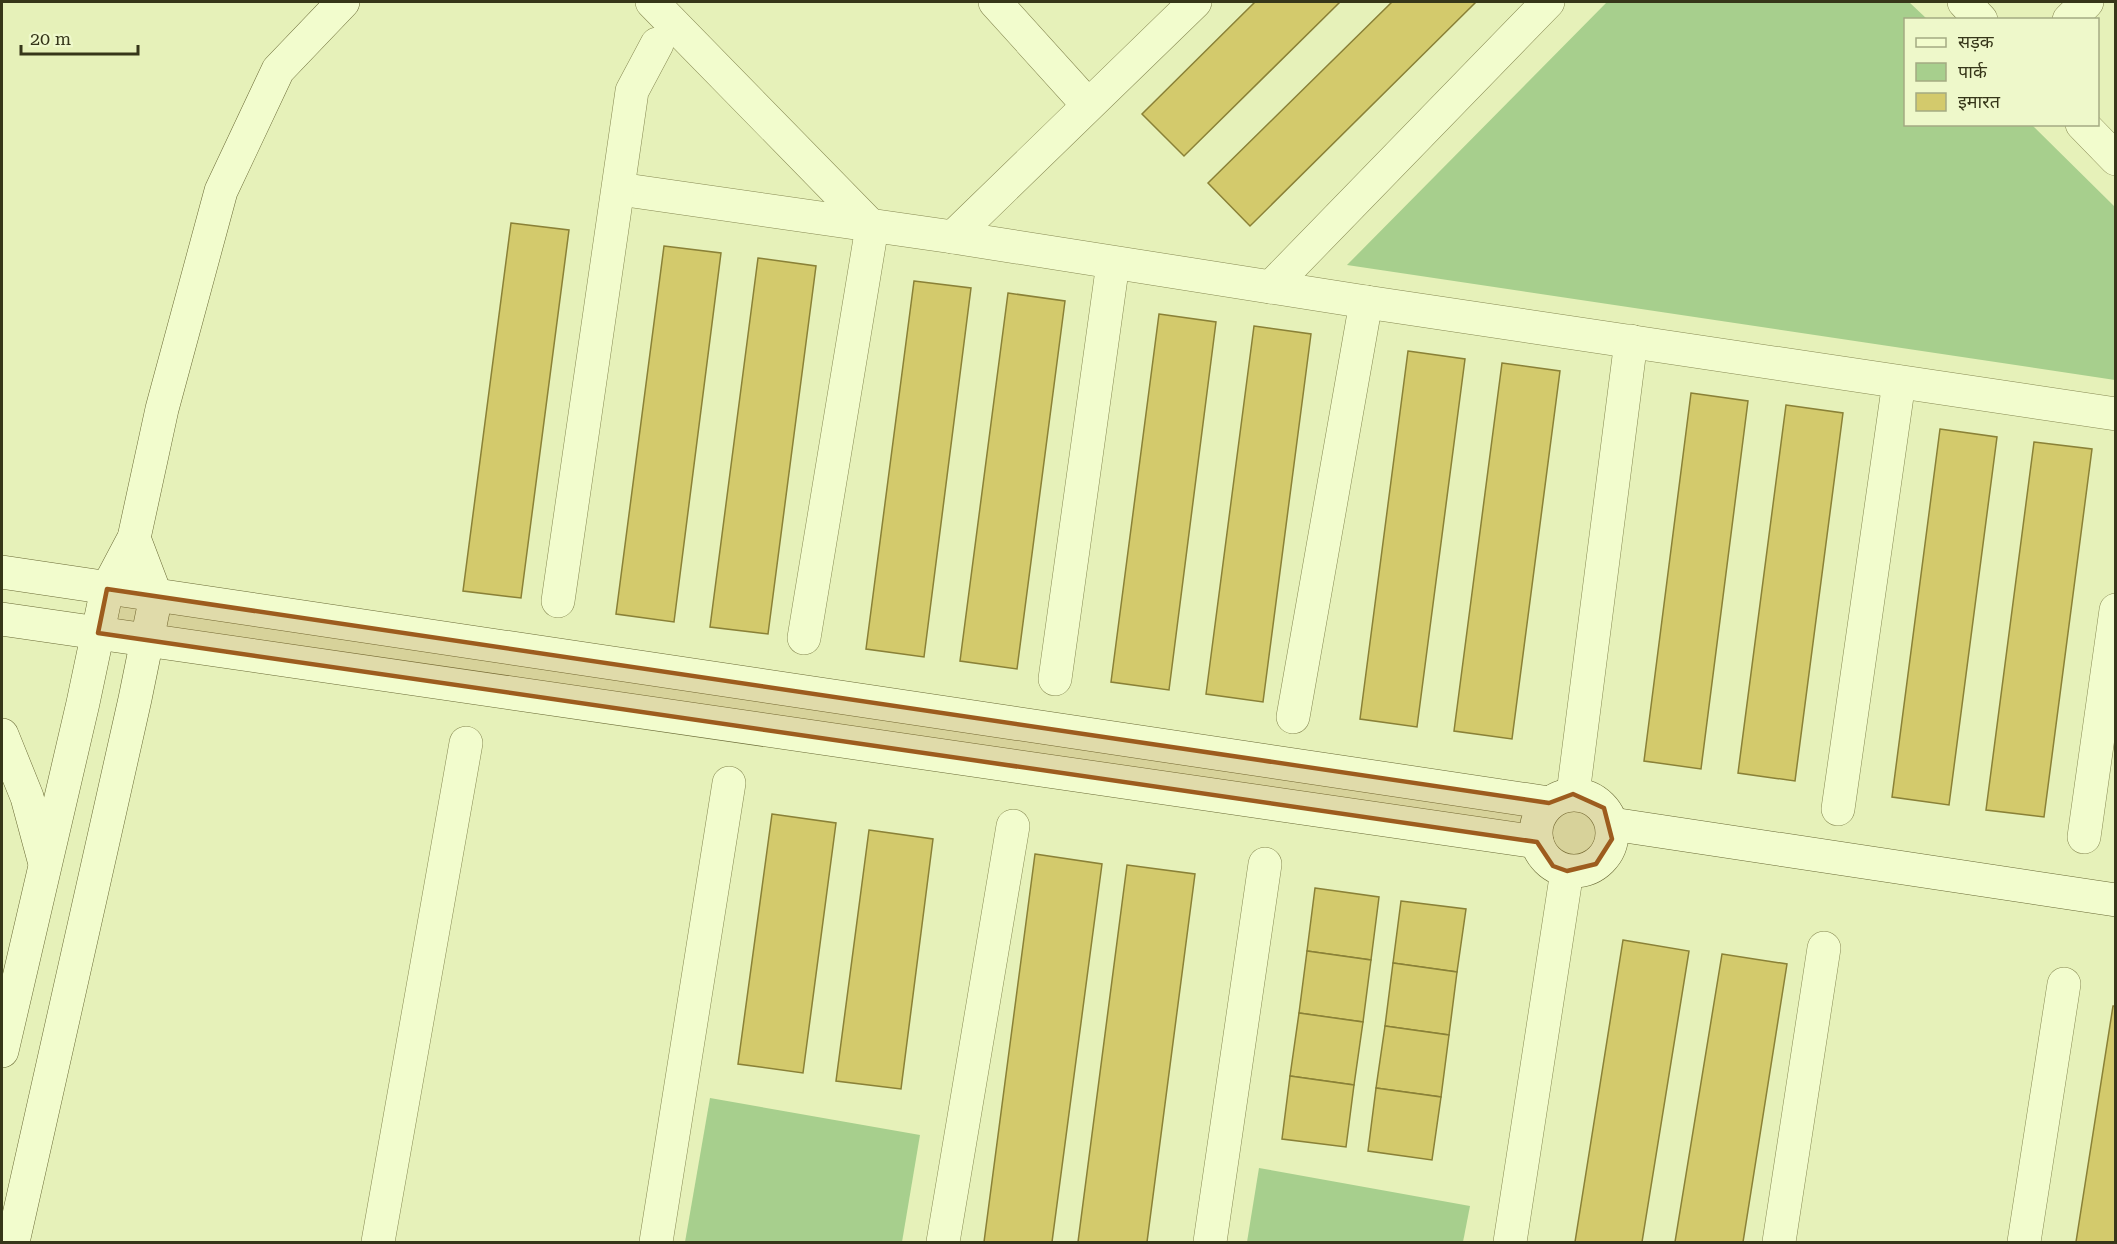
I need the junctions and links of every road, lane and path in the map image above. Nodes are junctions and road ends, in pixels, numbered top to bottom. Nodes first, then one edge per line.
1 (343, 2) edge
2 (652, 2) edge
3 (995, 2) edge
4 (1195, 2) edge
5 (1548, 2) edge
6 (1964, 2) edge
7 (2087, 2) edge
8 (1979, 18) edge
9 (2071, 18) edge
10 (657, 44) dead end
11 (1088, 105) junction
12 (2084, 126) edge
13 (2115, 159) edge
14 (619, 189) junction
15 (872, 227) junction
16 (953, 237) junction
17 (1113, 263) junction
18 (1271, 286) junction
19 (1366, 302) junction
20 (1631, 341) junction
21 (1899, 381) junction
22 (2115, 414) edge
23 (134, 538) junction
24 (2, 572) edge
25 (106, 589) junction
26 (156, 596) junction
27 (558, 601) dead end
28 (2115, 610) edge
29 (2, 619) edge
30 (98, 633) junction
31 (804, 638) dead end
32 (147, 641) junction
33 (1055, 679) dead end
34 (1293, 717) dead end
35 (2, 735) edge
36 (466, 743) dead end
37 (729, 783) dead end
38 (1561, 799) junction
39 (1838, 809) dead end
40 (1612, 824) junction
41 (1013, 826) dead end
42 (2084, 837) dead end
43 (1537, 842) junction
44 (46, 864) junction
45 (1265, 864) dead end
46 (1567, 871) junction
47 (2115, 900) edge
48 (1824, 948) dead end
49 (2064, 984) dead end
50 (2, 1051) edge
51 (13, 1242) edge
52 (378, 1242) edge
53 (656, 1242) edge
54 (943, 1242) edge
55 (1210, 1242) edge
56 (1510, 1242) edge
57 (1779, 1242) edge
58 (2024, 1242) edge

1 - 23 street
2 - 15 street
3 - 11 street
4 - 11 street
5 - 18 street
6 - 8 street
7 - 9 street
10 - 14 street
11 - 16 street
12 - 13 street
14 - 15 street
14 - 27 street
15 - 16 street
15 - 31 street
16 - 17 street
17 - 18 street
17 - 33 street
18 - 19 street
19 - 20 street
19 - 34 street
20 - 21 street
20 - 38 street
21 - 22 street
21 - 39 street
23 - 25 street
23 - 26 street
24 - 25 street
25 - 26 street
25 - 30 street
26 - 32 street
26 - 38 street
28 - 42 street
29 - 30 street
30 - 32 street
30 - 44 street
32 - 43 street
32 - 51 street
35 - 44 street
36 - 52 street
37 - 53 street
38 - 40 street
38 - 43 street
40 - 46 street
40 - 47 street
41 - 54 street
43 - 46 street
44 - 50 street
45 - 55 street
46 - 56 street
48 - 57 street
49 - 58 street

